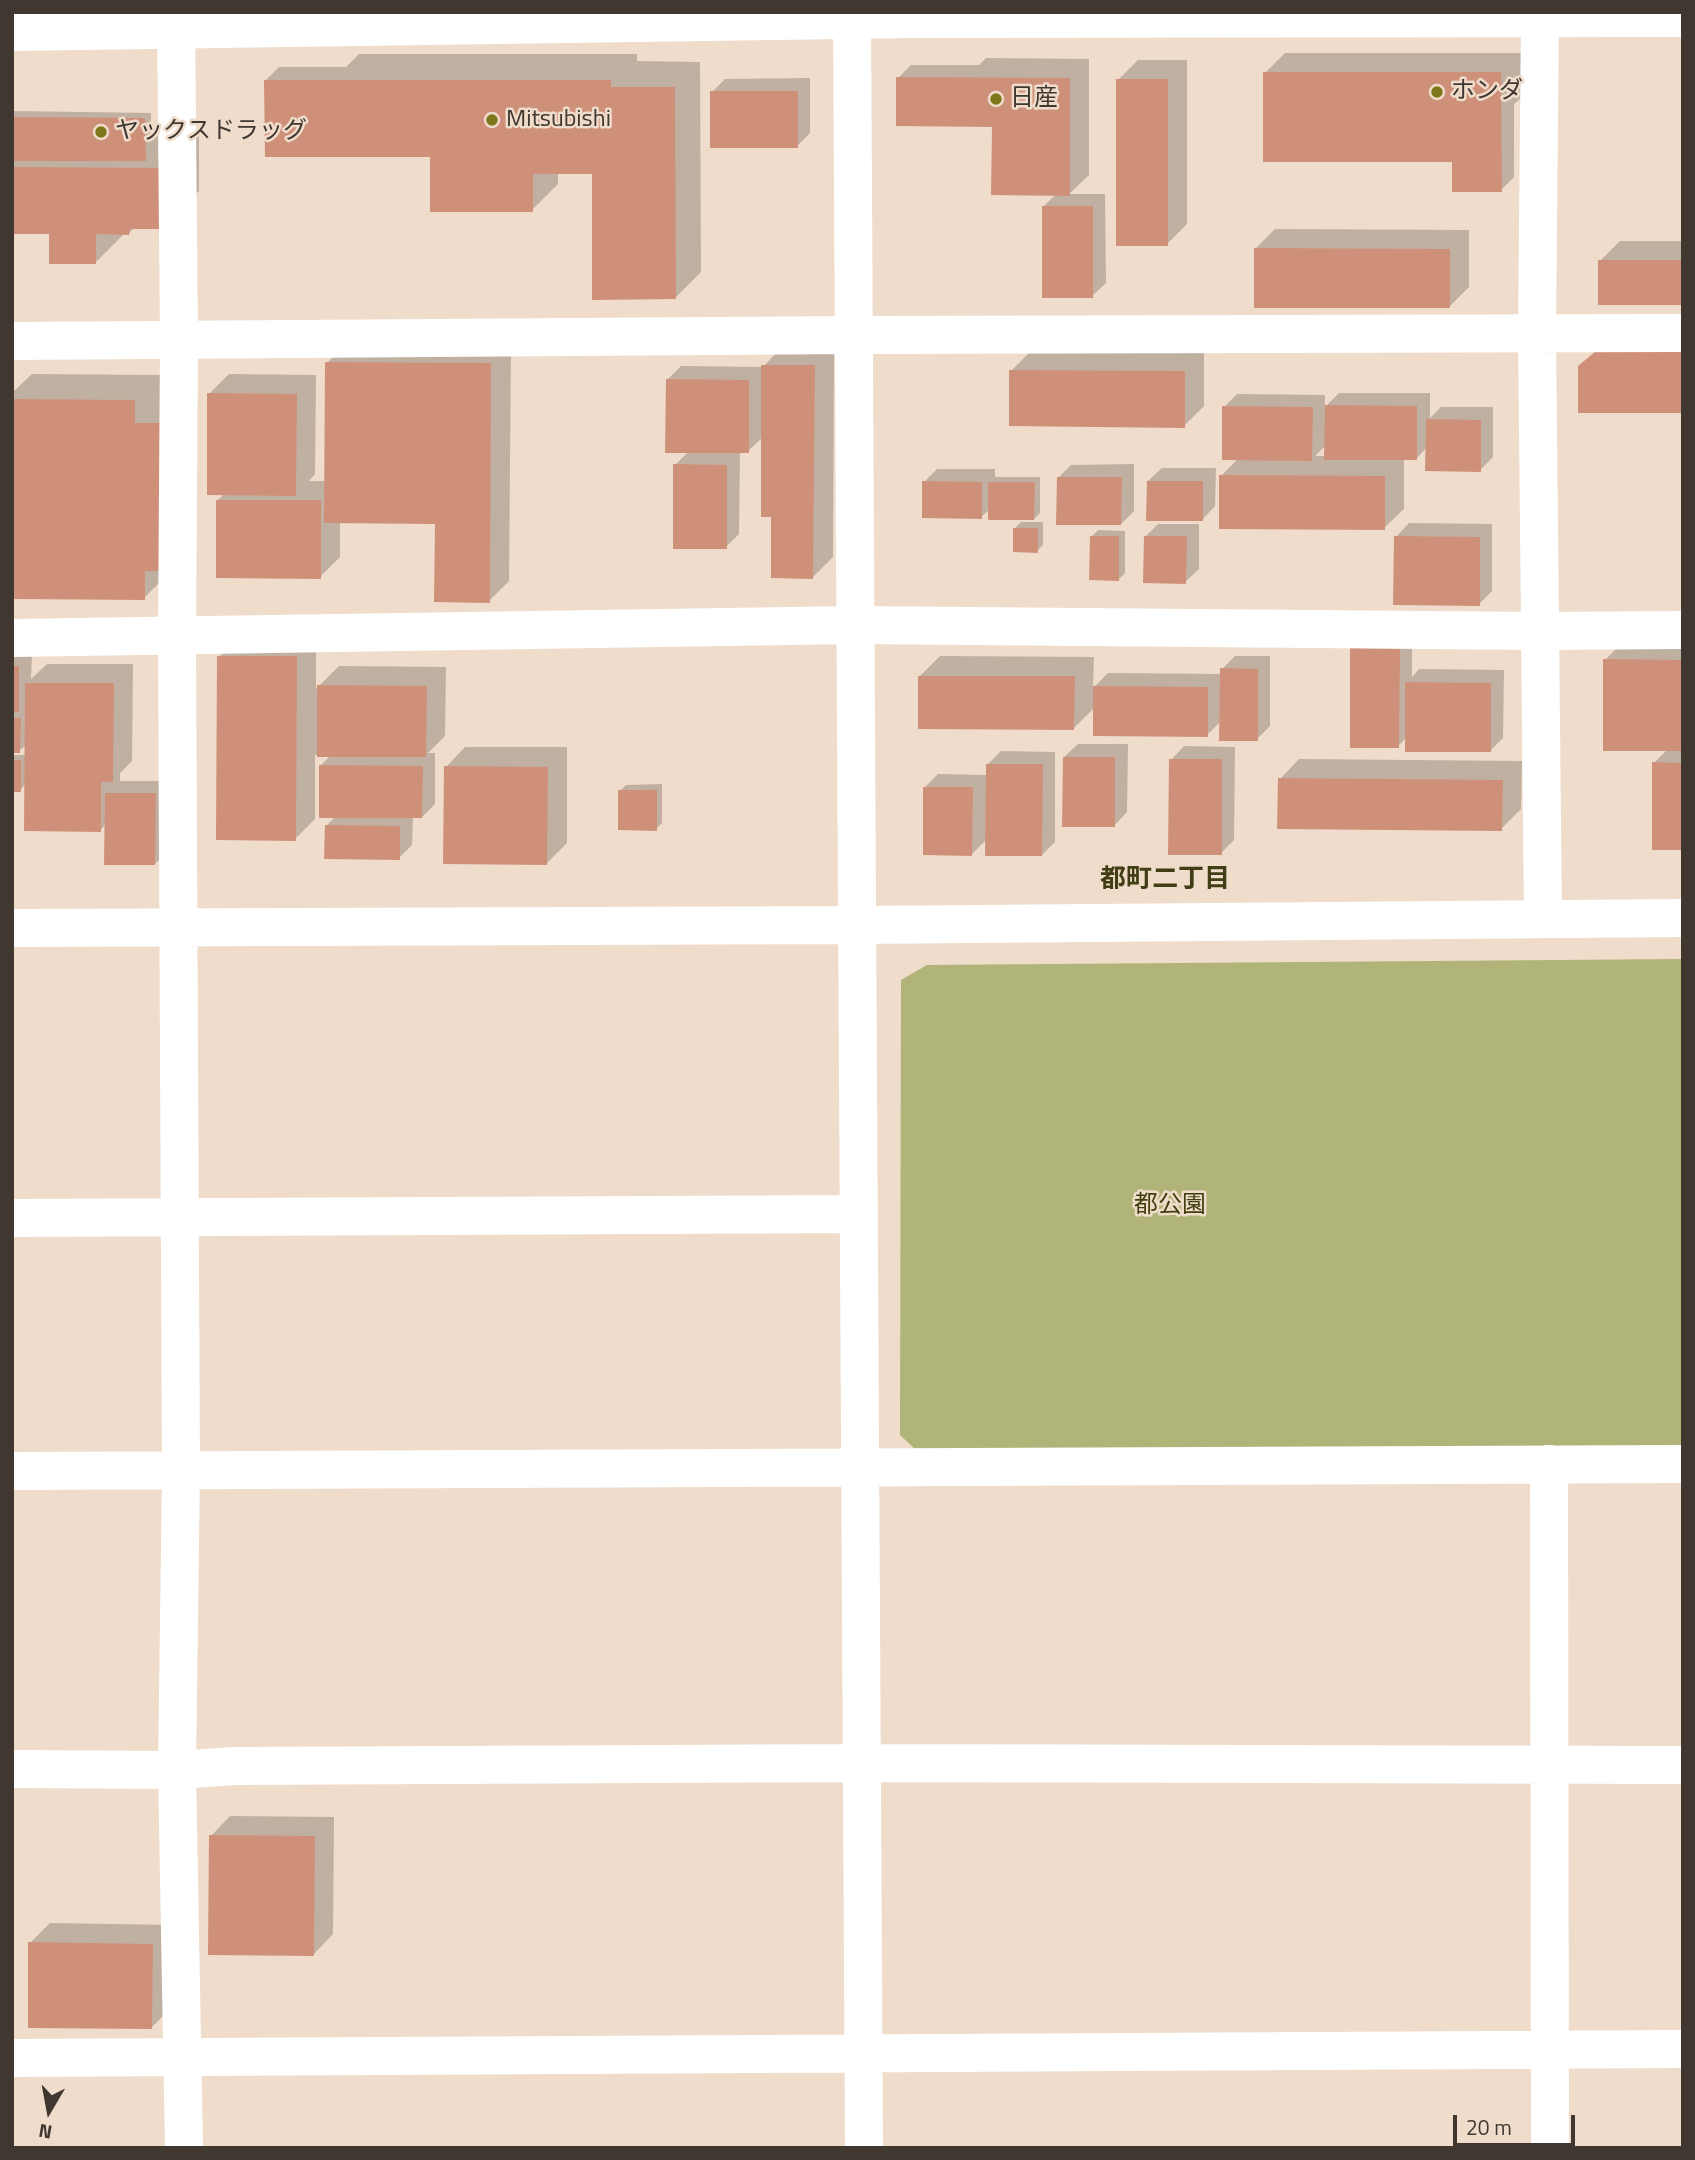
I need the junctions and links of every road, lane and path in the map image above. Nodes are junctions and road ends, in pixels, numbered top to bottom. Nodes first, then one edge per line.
1 (1105, 15) edge
2 (1540, 15) edge
3 (852, 16) edge
4 (1683, 18) edge
5 (176, 21) edge
6 (12, 32) edge
7 (1536, 333) junction
8 (1683, 333) edge
9 (854, 335) junction
10 (12, 341) edge
11 (179, 341) junction
12 (855, 625) junction
13 (1683, 630) edge
14 (1540, 631) junction
15 (177, 637) junction
16 (12, 638) edge
17 (1543, 918) junction
18 (1683, 918) edge
19 (857, 925) junction
20 (12, 928) edge
21 (180, 928) junction
22 (859, 1214) junction
23 (181, 1217) junction
24 (12, 1218) edge
25 (1549, 1464) junction
26 (1683, 1464) edge
27 (860, 1468) junction
28 (181, 1470) junction
29 (12, 1471) edge
30 (862, 1763) junction
31 (1549, 1765) junction
32 (1683, 1765) edge
33 (12, 1769) edge
34 (177, 1770) junction
35 (1683, 2049) edge
36 (1550, 2050) junction
37 (864, 2054) junction
38 (183, 2057) junction
39 (12, 2058) edge
40 (184, 2148) edge
41 (864, 2148) edge
42 (1550, 2148) edge

1 - 2 main road
1 - 3 main road
2 - 4 main road
2 - 7 main road
3 - 5 main road
3 - 9 main road
5 - 6 main road
5 - 11 main road
7 - 8 main road
7 - 9 main road
7 - 14 main road
9 - 11 main road
9 - 12 main road
10 - 11 main road
11 - 15 main road
12 - 14 main road
12 - 15 main road
12 - 19 main road
13 - 14 main road
14 - 17 main road
15 - 16 main road
15 - 21 main road
17 - 18 main road
17 - 19 main road
19 - 21 main road
19 - 22 main road
20 - 21 main road
21 - 23 main road
22 - 23 main road
22 - 27 main road
23 - 24 main road
23 - 28 main road
25 - 26 main road
25 - 27 main road
25 - 31 main road
27 - 28 main road
27 - 30 main road
28 - 29 main road
28 - 34 main road
30 - 31 main road
30 - 34 main road
30 - 37 main road
31 - 32 main road
31 - 36 main road
33 - 34 main road
34 - 38 main road
35 - 36 main road
36 - 37 main road
36 - 42 main road
37 - 38 main road
37 - 41 main road
38 - 39 main road
38 - 40 main road

